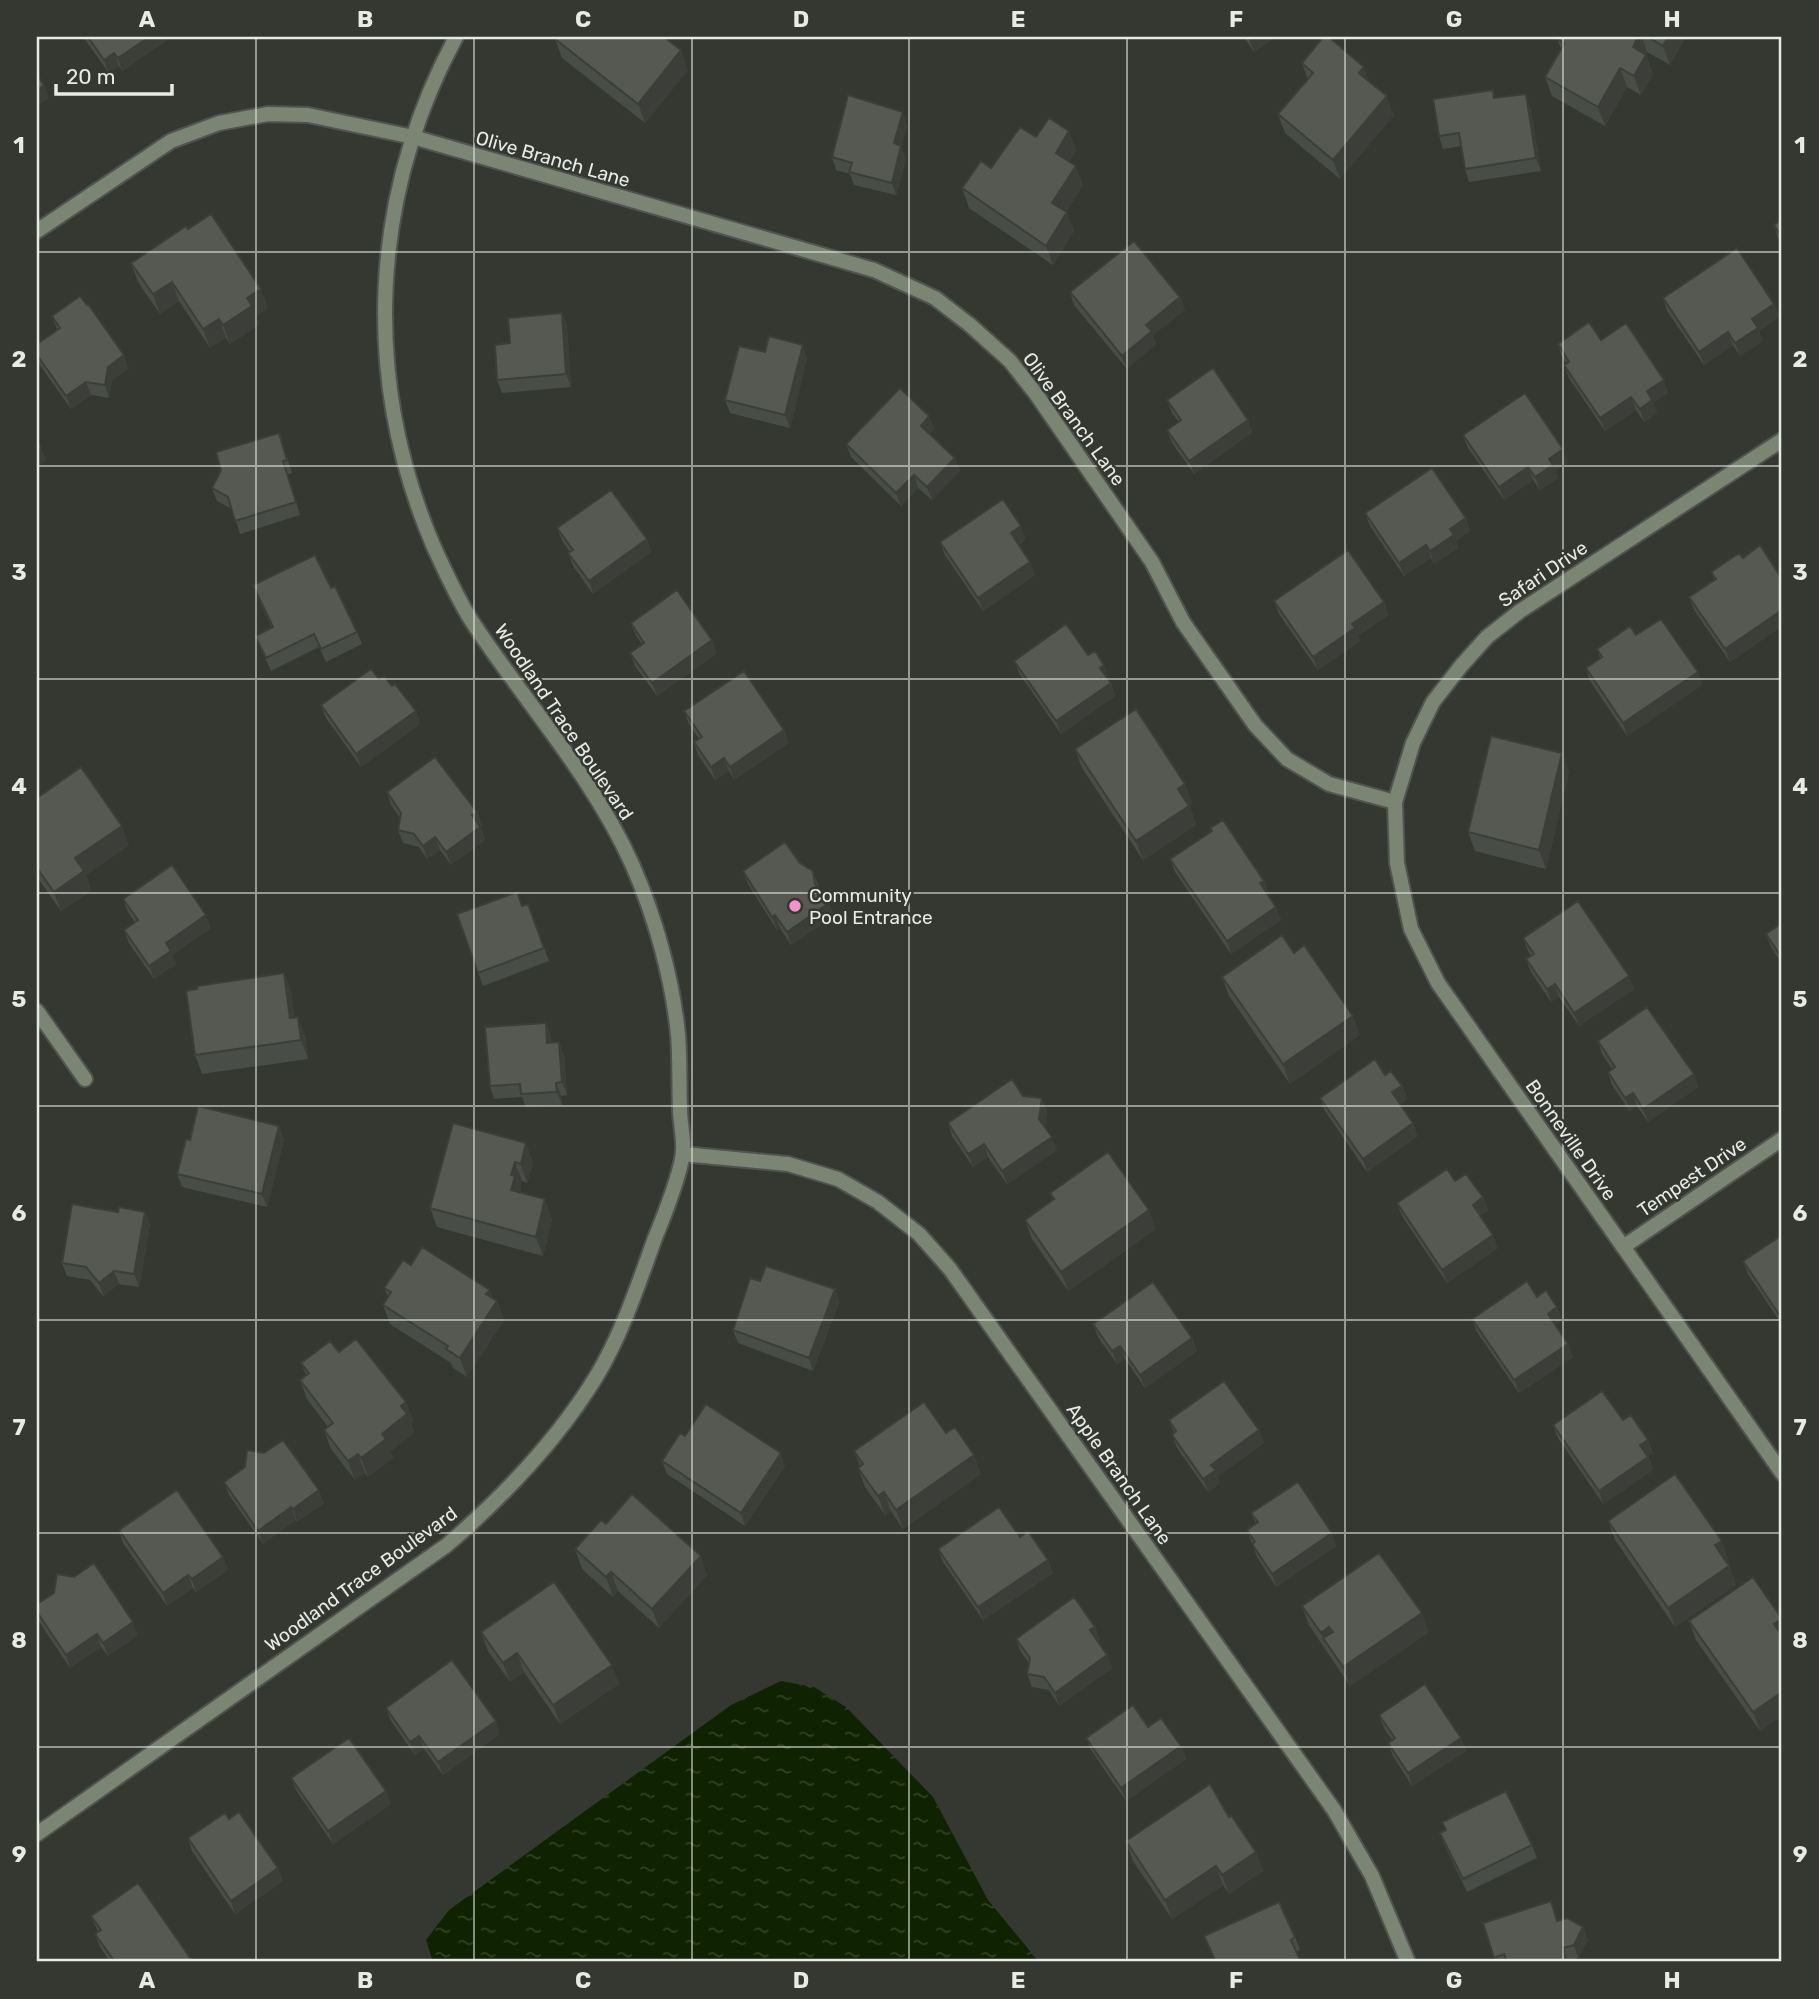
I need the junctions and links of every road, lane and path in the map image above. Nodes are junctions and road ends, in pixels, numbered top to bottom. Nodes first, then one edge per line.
1 (456, 37) edge
2 (413, 137) junction
3 (37, 231) edge
4 (1782, 440) edge
5 (1395, 802) junction
6 (37, 1011) edge
7 (85, 1079) dead end
8 (1782, 1139) edge
9 (683, 1154) junction
10 (1623, 1247) junction
11 (1782, 1473) edge
12 (37, 1833) edge
13 (1408, 1962) edge

1 - 2 street, Woodland Trace Boulevard
2 - 3 street, Olive Branch Lane
2 - 5 street, Olive Branch Lane
2 - 9 street, Woodland Trace Boulevard
4 - 5 street, Safari Drive
5 - 10 street, Bonneville Drive
6 - 7 street
8 - 10 street, Tempest Drive
9 - 12 street, Woodland Trace Boulevard
9 - 13 street, Apple Branch Lane
10 - 11 street, Bonneville Drive

